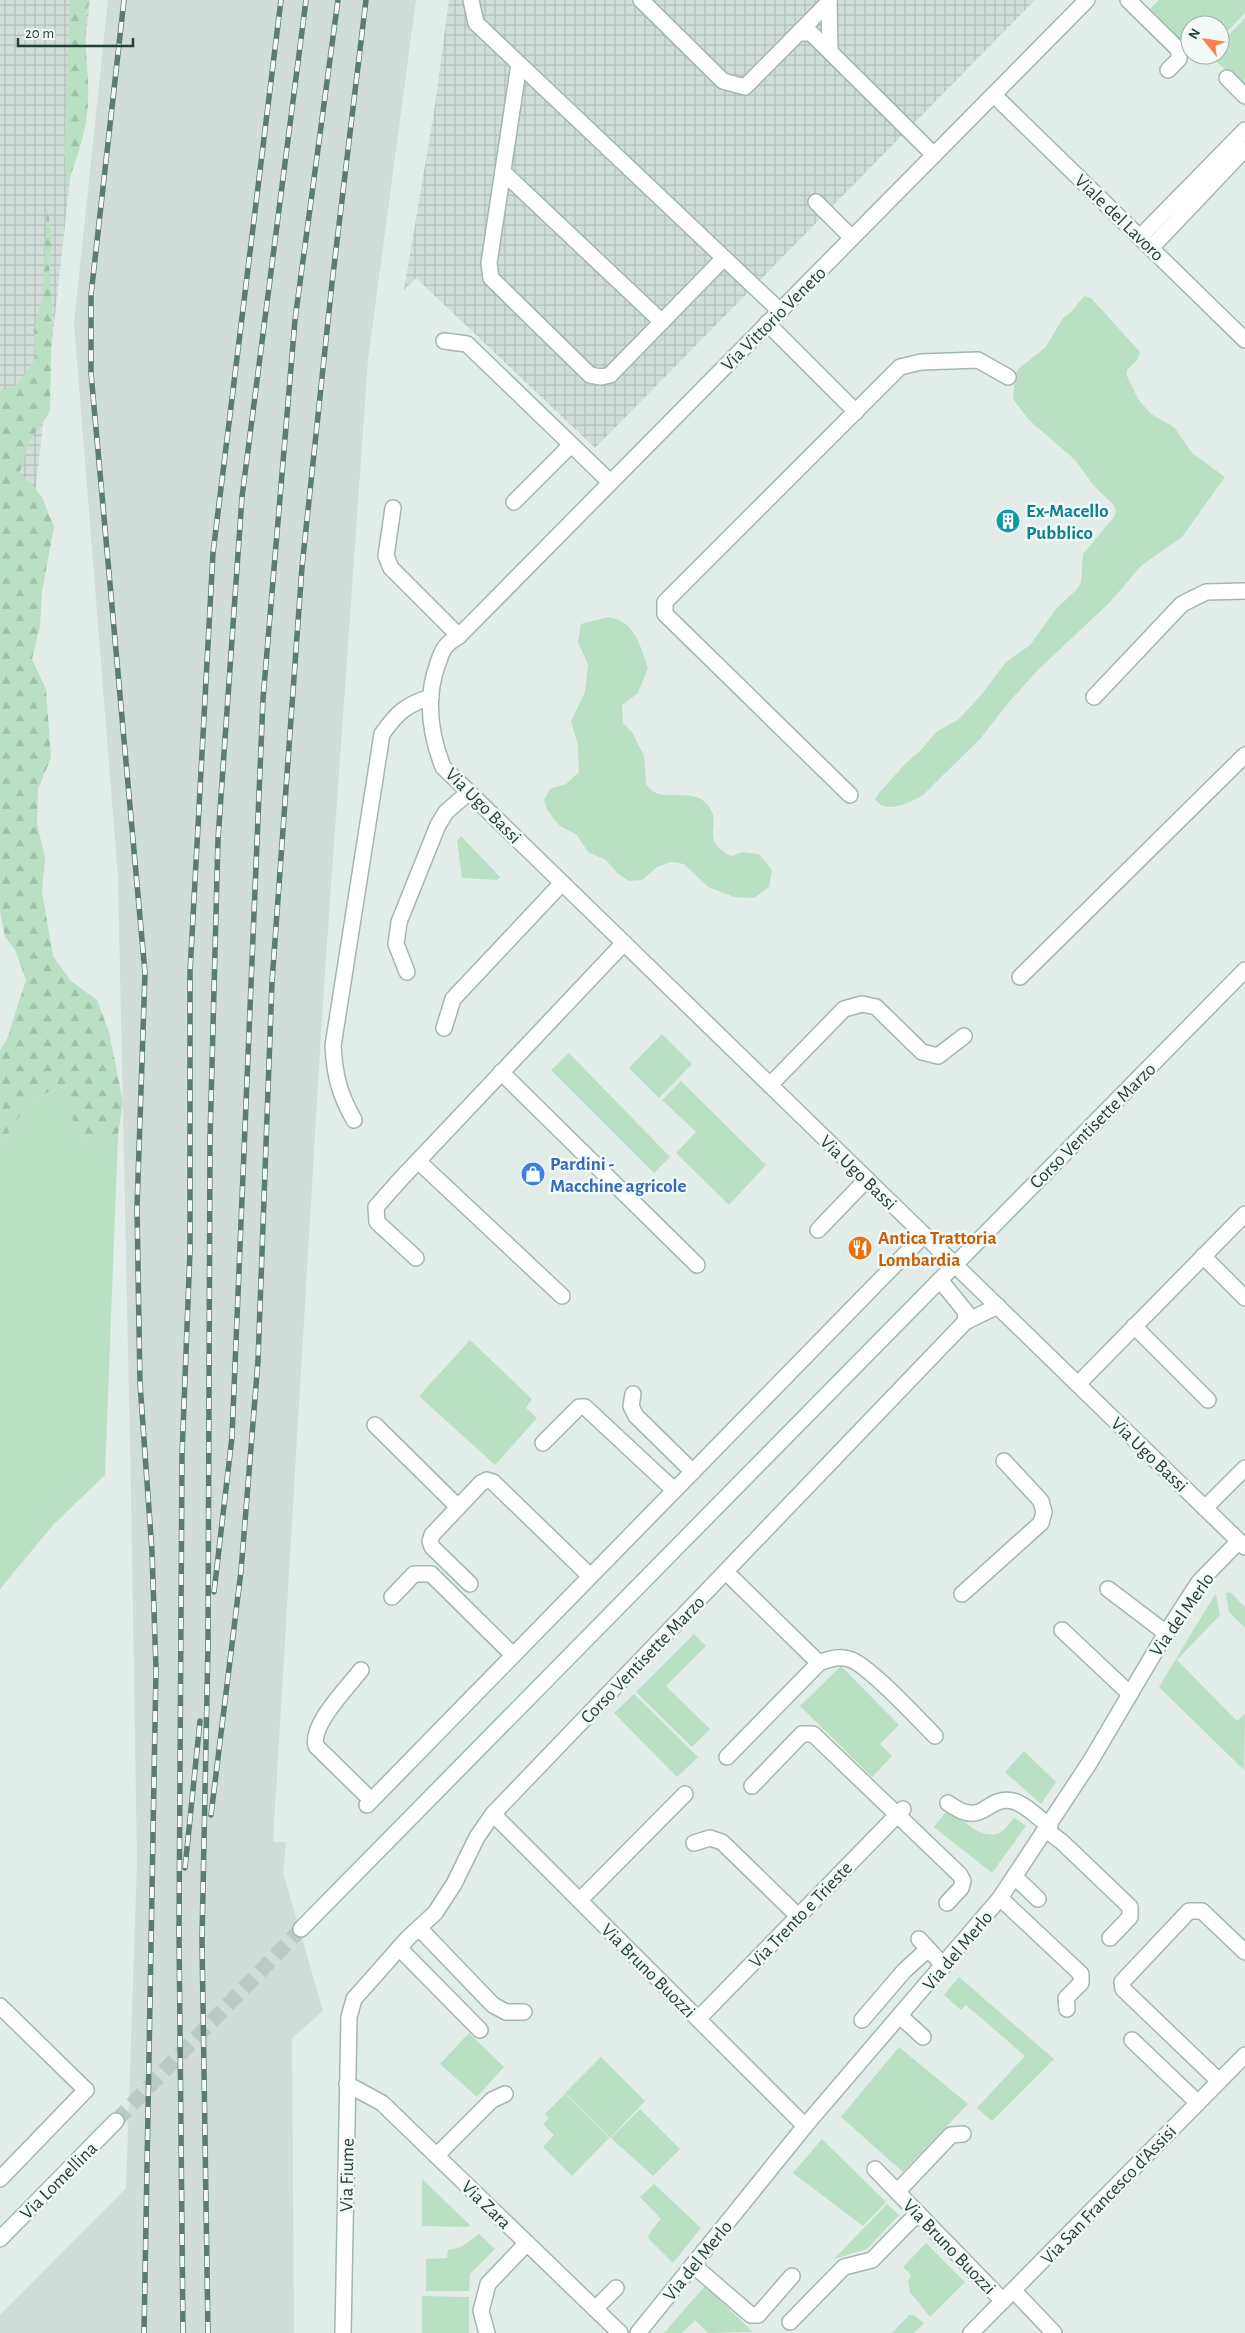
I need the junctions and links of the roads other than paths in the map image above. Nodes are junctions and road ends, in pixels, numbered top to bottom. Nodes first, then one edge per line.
1 (471, 0) edge
2 (641, 0) edge
3 (1087, 0) edge
4 (1128, 0) edge
5 (829, 1) edge
6 (799, 33) junction
7 (830, 51) junction
8 (519, 64) junction
9 (1168, 70) dead end
10 (1227, 78) dead end
11 (994, 95) junction
12 (1245, 96) edge
13 (1245, 130) edge
14 (1245, 149) edge
15 (934, 155) junction
16 (503, 172) junction
17 (816, 202) dead end
18 (852, 238) junction
19 (1145, 242) junction
20 (724, 258) junction
21 (780, 312) junction
22 (662, 322) junction
23 (767, 323) junction
24 (1245, 340) edge
25 (444, 341) dead end
26 (1008, 377) dead end
27 (856, 412) junction
28 (571, 445) junction
29 (610, 482) junction
30 (514, 502) dead end
31 (393, 508) dead end
32 (1245, 591) edge
33 (459, 636) junction
34 (431, 697) junction
35 (1094, 697) dead end
36 (1245, 755) edge
37 (469, 792) junction
38 (850, 795) dead end
39 (562, 883) junction
40 (624, 943) junction
41 (1245, 970) edge
42 (407, 972) dead end
43 (1020, 977) dead end
44 (444, 1028) dead end
45 (964, 1036) dead end
46 (502, 1072) junction
47 (770, 1085) junction
48 (354, 1120) dead end
49 (418, 1161) junction
50 (867, 1180) junction
51 (1245, 1214) edge
52 (818, 1230) dead end
53 (924, 1235) junction
54 (1203, 1256) junction
55 (416, 1258) dead end
56 (697, 1265) dead end
57 (954, 1265) junction
58 (940, 1280) junction
59 (562, 1296) dead end
60 (1245, 1298) edge
61 (998, 1306) junction
62 (966, 1322) junction
63 (1134, 1326) junction
64 (1078, 1384) junction
65 (633, 1394) dead end
66 (1208, 1400) dead end
67 (375, 1425) dead end
68 (543, 1443) dead end
69 (1004, 1460) dead end
70 (1245, 1468) edge
71 (693, 1472) junction
72 (674, 1490) junction
73 (458, 1507) junction
74 (1205, 1508) junction
75 (1242, 1544) edge
76 (726, 1572) junction
77 (590, 1576) junction
78 (470, 1584) dead end
79 (1108, 1589) dead end
80 (962, 1594) dead end
81 (392, 1597) dead end
82 (1062, 1630) dead end
83 (1166, 1633) junction
84 (513, 1655) junction
85 (819, 1663) junction
86 (362, 1670) dead end
87 (1130, 1694) junction
88 (935, 1736) dead end
89 (727, 1757) dead end
90 (752, 1786) dead end
91 (685, 1794) dead end
92 (948, 1803) dead end
93 (900, 1812) junction
94 (493, 1814) junction
95 (1048, 1828) junction
96 (694, 1843) dead end
97 (1015, 1877) junction
98 (1000, 1898) junction
99 (1038, 1899) dead end
100 (580, 1900) junction
101 (947, 1904) dead end
102 (798, 1916) junction
103 (419, 1928) junction
104 (301, 1929) tunnel mouth
105 (1110, 1938) dead end
106 (399, 1948) junction
107 (1245, 1952) edge
108 (944, 1966) junction
109 (0, 2006) edge
110 (1067, 2009) dead end
111 (524, 2012) dead end
112 (900, 2016) junction
113 (349, 2017) joint
114 (698, 2018) junction
115 (862, 2020) dead end
116 (480, 2030) dead end
117 (923, 2037) dead end
118 (1132, 2040) dead end
119 (1245, 2055) edge
120 (1219, 2081) junction
121 (347, 2084) junction
122 (505, 2094) dead end
123 (1198, 2103) junction
124 (116, 2121) tunnel mouth
125 (806, 2126) junction
126 (963, 2134) dead end
127 (437, 2155) junction
128 (875, 2170) dead end
129 (0, 2179) edge
130 (897, 2192) junction
131 (918, 2213) junction
132 (0, 2239) edge
133 (527, 2243) junction
134 (693, 2265) junction
135 (792, 2276) dead end
136 (616, 2288) dead end
137 (1008, 2296) junction
138 (595, 2309) junction
139 (790, 2322) dead end
140 (342, 2333) edge
141 (487, 2333) edge
142 (620, 2333) edge
143 (638, 2333) edge
144 (971, 2333) edge
145 (1054, 2333) edge

1 - 8 street
2 - 6 street
3 - 11 street, Via Vittorio Veneto
4 - 9 street
5 - 6 street
5 - 7 street
6 - 7 street
7 - 15 street
8 - 16 street
8 - 20 street
10 - 12 street
11 - 15 street, Via Vittorio Veneto
11 - 19 street, Viale del Lavoro
13 - 19 street
14 - 19 street
15 - 18 street, Via Vittorio Veneto
16 - 22 street
16 - 22 street
17 - 18 street
18 - 21 street, Via Vittorio Veneto
19 - 24 street, Viale del Lavoro
20 - 21 street
20 - 22 street
21 - 23 street, Via Vittorio Veneto
23 - 27 street
23 - 29 street, Via Vittorio Veneto
25 - 28 street
26 - 27 street
27 - 38 street
28 - 29 street
28 - 30 street
29 - 33 street, Via Vittorio Veneto
31 - 33 street
32 - 35 street
33 - 34 street, Via Ugo Bassi
34 - 37 street, Via Ugo Bassi
34 - 48 street
36 - 43 street
37 - 39 street, Via Ugo Bassi
37 - 42 street
39 - 40 street, Via Ugo Bassi
39 - 44 street
40 - 46 street
40 - 47 street, Via Ugo Bassi
41 - 57 street, Corso Ventisette Marzo
45 - 47 street
46 - 49 street
46 - 56 street
47 - 50 street, Via Ugo Bassi
49 - 55 street
49 - 59 street
50 - 52 street
50 - 53 street, Via Ugo Bassi
51 - 54 street
53 - 57 street, Via Ugo Bassi
53 - 71 street
54 - 60 street
54 - 63 street
57 - 58 street, Corso Ventisette Marzo
57 - 61 street, Via Ugo Bassi
58 - 62 street
58 - 104 street, Corso Ventisette Marzo
61 - 62 street, Corso Ventisette Marzo
61 - 64 street, Via Ugo Bassi
62 - 76 street, Corso Ventisette Marzo
63 - 64 street
63 - 66 street
64 - 74 street, Via Ugo Bassi
65 - 71 street
67 - 73 street
68 - 72 street
69 - 80 street
70 - 74 street
71 - 72 street
72 - 77 street
73 - 77 street
73 - 78 street
74 - 75 street, Via Ugo Bassi
75 - 83 street, Via del Merlo
76 - 85 street
76 - 94 street, Corso Ventisette Marzo
77 - 84 street
79 - 83 street
81 - 84 street
82 - 87 street
83 - 87 street, Via del Merlo
84 - 86 street
85 - 88 street
85 - 89 street
87 - 95 street, Via del Merlo
90 - 93 street
91 - 100 street
92 - 95 street
93 - 101 street
93 - 102 street, Via Trento e Trieste
94 - 100 street, Via Bruno Buozzi
94 - 103 street, Corso Ventisette Marzo
95 - 97 street, Via del Merlo
95 - 105 street
96 - 102 street
97 - 98 street, Via del Merlo
97 - 99 street
98 - 108 street, Via del Merlo
98 - 110 street
100 - 114 street, Via Bruno Buozzi
102 - 114 street, Via Trento e Trieste
103 - 106 street, Corso Ventisette Marzo
103 - 111 street
106 - 113 street, Corso Ventisette Marzo
106 - 116 street
107 - 120 street
108 - 112 street, Via del Merlo
108 - 115 street
109 - 129 street
112 - 117 street
112 - 125 street, Via del Merlo
113 - 121 street, Via Fiume
114 - 125 street, Via Bruno Buozzi
118 - 123 street
119 - 120 street, Via San Francesco d'Assisi
120 - 123 street, Via San Francesco d'Assisi
121 - 127 street, Via Zara
121 - 140 street, Via Fiume
122 - 127 street
123 - 137 street, Via San Francesco d'Assisi
124 - 132 street, Via Lomellina
125 - 134 street, Via del Merlo
126 - 130 street
127 - 133 street, Via Zara
128 - 130 street, Via Bruno Buozzi
130 - 131 street, Via Bruno Buozzi
131 - 137 street, Via Bruno Buozzi
131 - 139 street
133 - 138 street, Via Zara
133 - 141 street
134 - 135 street
134 - 143 street, Via del Merlo
136 - 138 street
137 - 144 street, Via San Francesco d'Assisi
137 - 145 street, Via Bruno Buozzi
138 - 142 street, Via Zara

